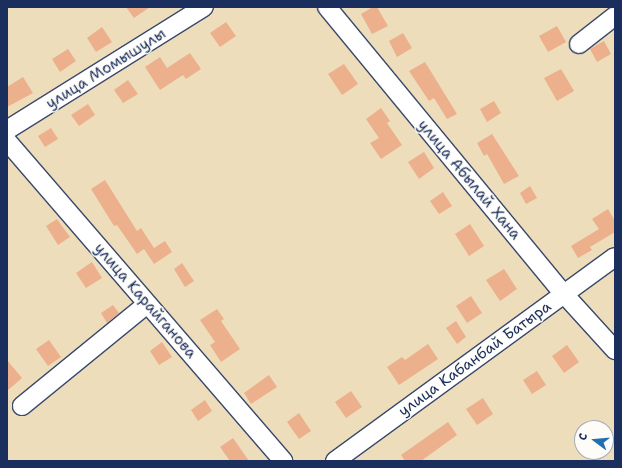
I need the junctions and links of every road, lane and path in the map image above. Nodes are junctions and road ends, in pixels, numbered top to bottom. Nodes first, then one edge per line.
1 (204, 7) edge
2 (326, 7) edge
3 (615, 16) edge
4 (579, 44) dead end
5 (7, 130) edge
6 (7, 141) edge
7 (615, 257) edge
8 (564, 294) junction
9 (147, 304) junction
10 (615, 350) edge
11 (22, 406) dead end
12 (283, 461) edge
13 (335, 461) edge

1 - 5 street, улица Момышулы
2 - 8 street, улица Абылай Хана
3 - 4 street
6 - 9 street, улица Карайганова
7 - 8 street, улица Кабанбай Батыра
8 - 10 street, улица Абылай Хана
8 - 13 street, улица Кабанбай Батыра
9 - 11 street
9 - 12 street, улица Карайганова

